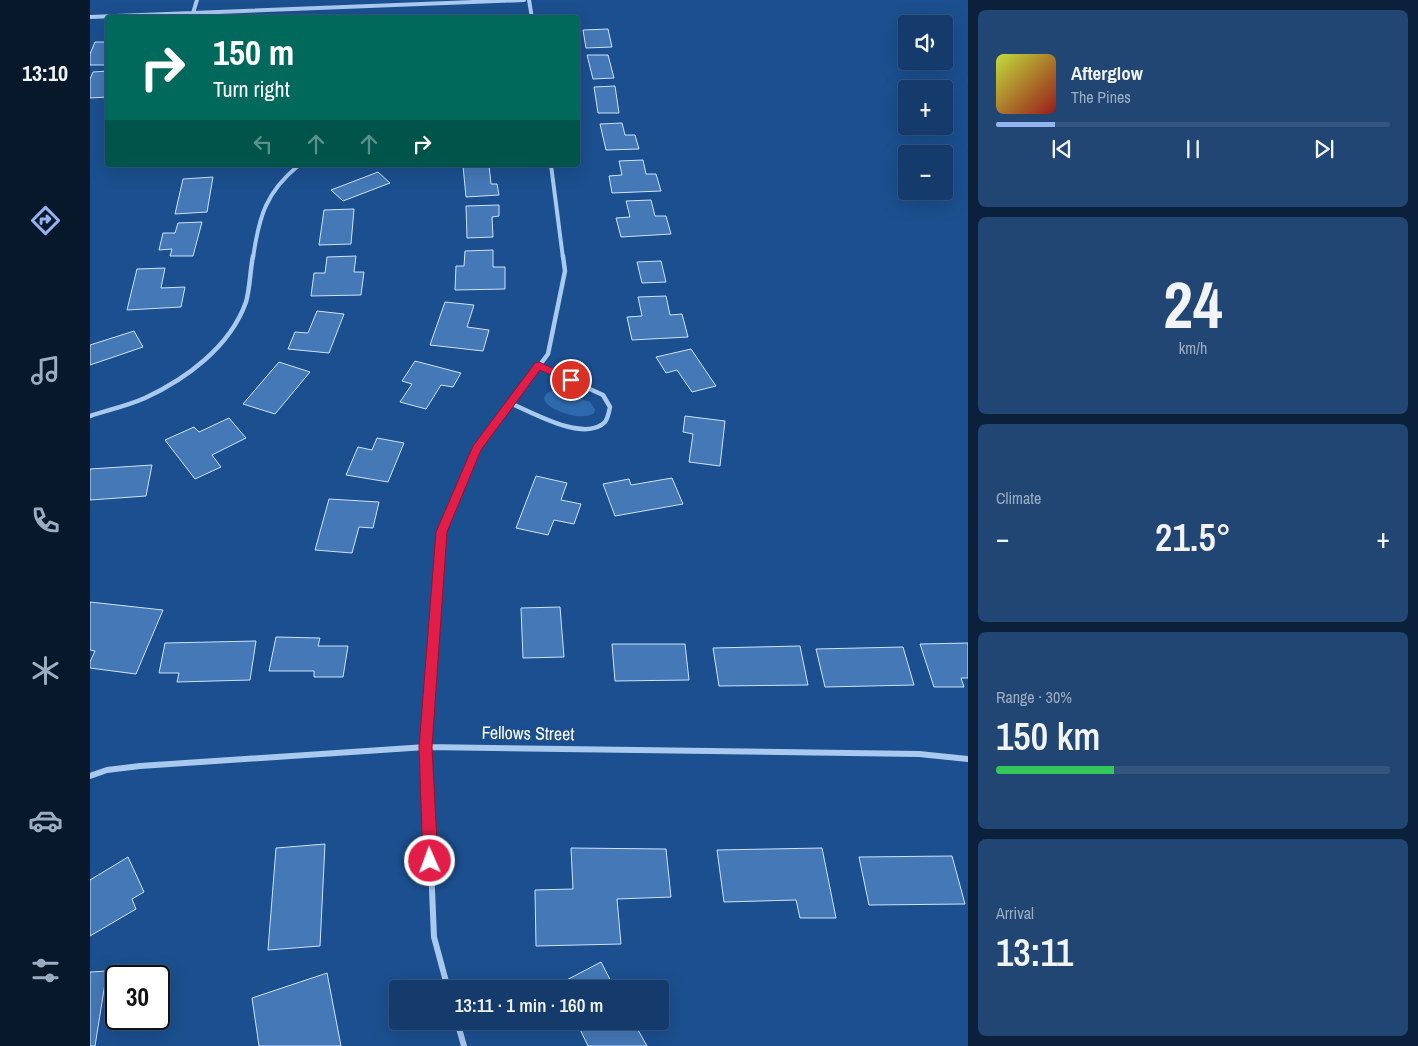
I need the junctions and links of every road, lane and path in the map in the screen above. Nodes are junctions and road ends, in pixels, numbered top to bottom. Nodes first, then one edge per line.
1 (197, 0) edge
2 (524, 0) edge
3 (529, 0) edge
4 (193, 13) junction
5 (142, 15) edge
6 (532, 15) edge
7 (105, 16) edge
8 (90, 17) edge
9 (296, 167) edge
10 (551, 167) edge
11 (539, 366) junction
12 (510, 403) junction
13 (90, 416) edge
14 (426, 747) junction
15 (968, 759) edge
16 (90, 776) edge
17 (446, 980) edge
18 (460, 1030) edge
19 (464, 1046) edge

1 - 4 street
2 - 4 street
3 - 6 street
4 - 5 street
7 - 8 street
9 - 13 street
10 - 11 street
11 - 12 street
11 - 12 street
12 - 14 street
14 - 15 street, Fellows Street
14 - 16 street, Fellows Street
14 - 17 street
18 - 19 street

